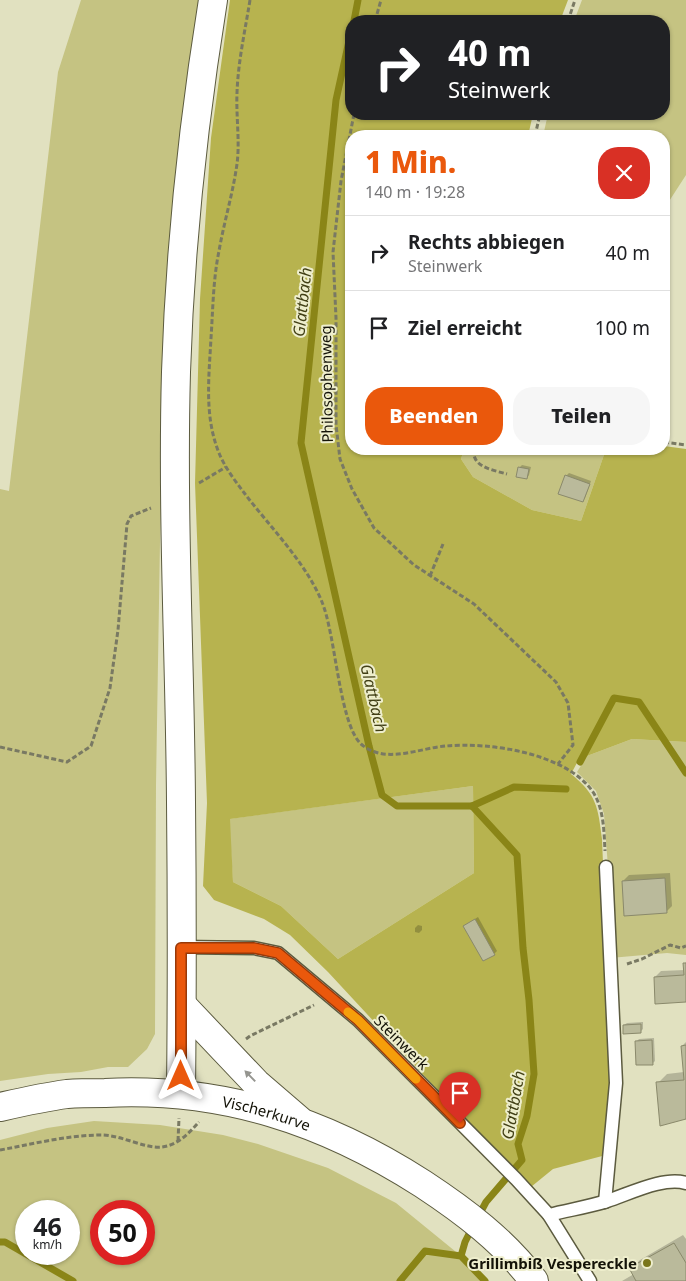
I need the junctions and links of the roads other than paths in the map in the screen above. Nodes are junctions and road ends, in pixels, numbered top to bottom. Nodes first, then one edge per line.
1 (213, 0) edge
2 (606, 867) road end
3 (181, 948) junction
4 (182, 1005) junction
5 (181, 1094) junction
6 (0, 1107) edge
7 (299, 1120) junction
8 (686, 1183) edge
9 (605, 1202) junction
10 (549, 1215) junction
11 (534, 1281) edge
12 (590, 1281) edge

1 - 3 main road
2 - 9 lane
3 - 4 main road
3 - 10 lane, Steinwerk
4 - 5 main road
7 -> 4 main road
5 - 6 main road, Vischerkurve
5 - 7 main road, Vischerkurve
7 - 11 main road, Vischerkurve
8 - 9 lane
9 - 10 lane
10 - 12 lane, Steinwerk

